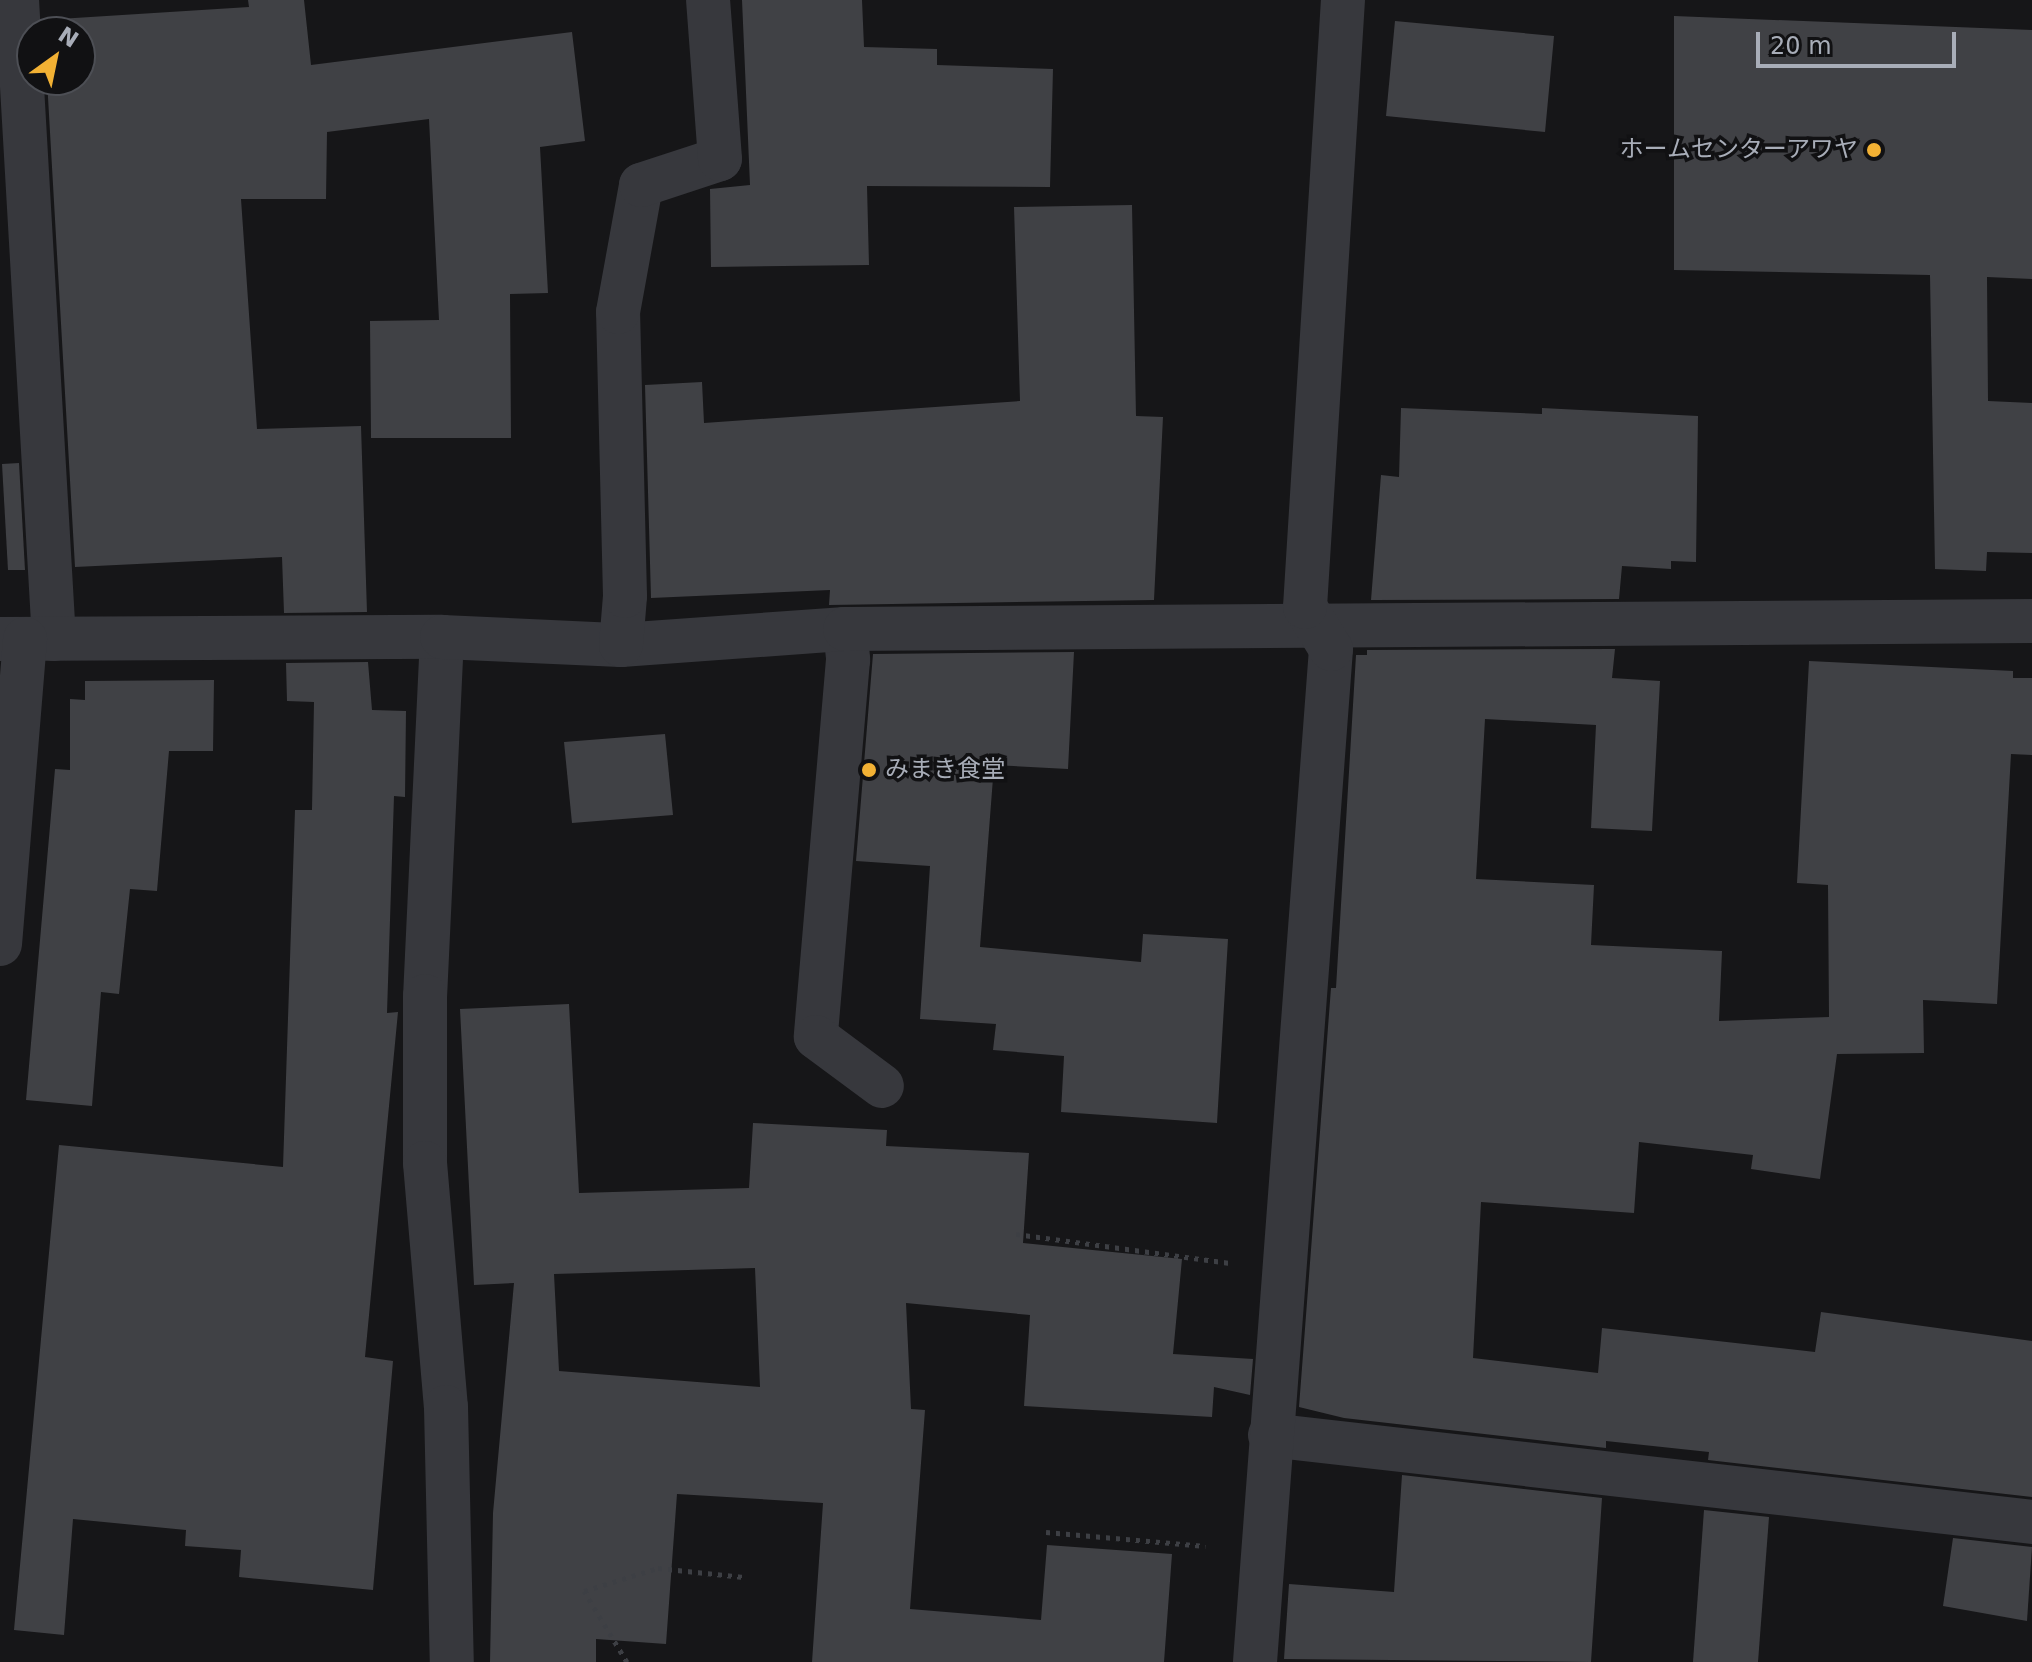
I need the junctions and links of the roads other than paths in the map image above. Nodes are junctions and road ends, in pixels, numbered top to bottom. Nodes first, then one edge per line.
1 (17, 0) edge
2 (708, 0) edge
3 (1343, 0) edge
4 (2032, 621) edge
5 (1317, 627) junction
6 (845, 629) junction
7 (442, 637) junction
8 (27, 639) edge
9 (621, 645) junction
10 (0, 944) edge
11 (882, 1086) dead end
12 (1270, 1435) junction
13 (2032, 1522) edge
14 (452, 1662) edge
15 (1255, 1662) edge

1 - 8 street
2 - 9 street
3 - 5 street
4 - 5 street
5 - 6 street
5 - 12 street
6 - 9 street
6 - 11 street
7 - 8 street
7 - 9 street
7 - 14 street
8 - 10 street
12 - 13 street
12 - 15 street

